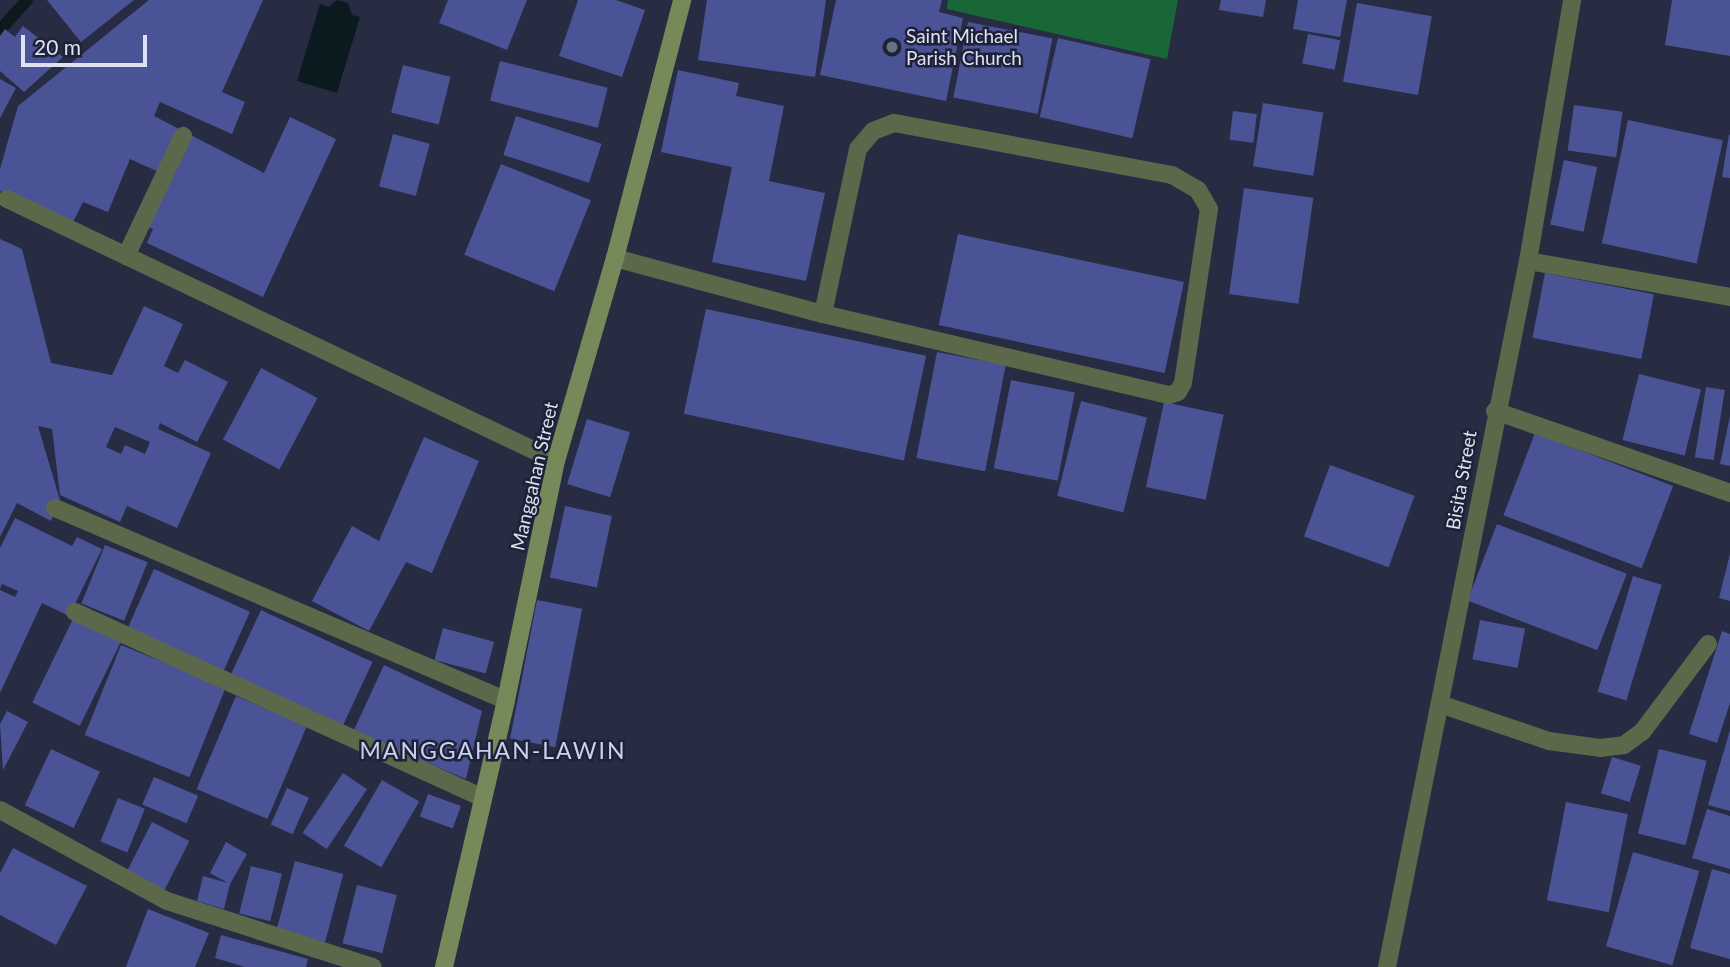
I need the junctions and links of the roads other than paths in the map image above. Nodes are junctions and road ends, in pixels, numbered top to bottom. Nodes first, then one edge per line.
1 (682, 0) edge
2 (1572, 0) edge
3 (183, 136) dead end
4 (7, 200) dead end
5 (125, 256) junction
6 (615, 258) junction
7 (1528, 261) junction
8 (1730, 297) edge
9 (823, 314) junction
10 (1495, 411) junction
11 (556, 461) junction
12 (1730, 493) edge
13 (55, 508) dead end
14 (75, 612) dead end
15 (1708, 644) dead end
16 (506, 699) junction
17 (1443, 705) junction
18 (483, 799) junction
19 (0, 810) edge
20 (373, 967) edge
21 (443, 967) edge
22 (1387, 967) edge

1 - 6 street, Manggahan Street
2 - 7 street, Bisita Street
3 - 5 street
4 - 5 street
5 - 11 street
6 - 9 street
6 - 11 street, Manggahan Street
7 - 8 street
7 - 10 street, Bisita Street
9 - 9 street
10 - 12 street
10 - 17 street, Bisita Street
11 - 16 street, Manggahan Street
13 - 16 street
14 - 18 street
15 - 17 street
16 - 18 street, Manggahan Street
17 - 22 street, Bisita Street
18 - 21 street, Manggahan Street
19 - 20 street

